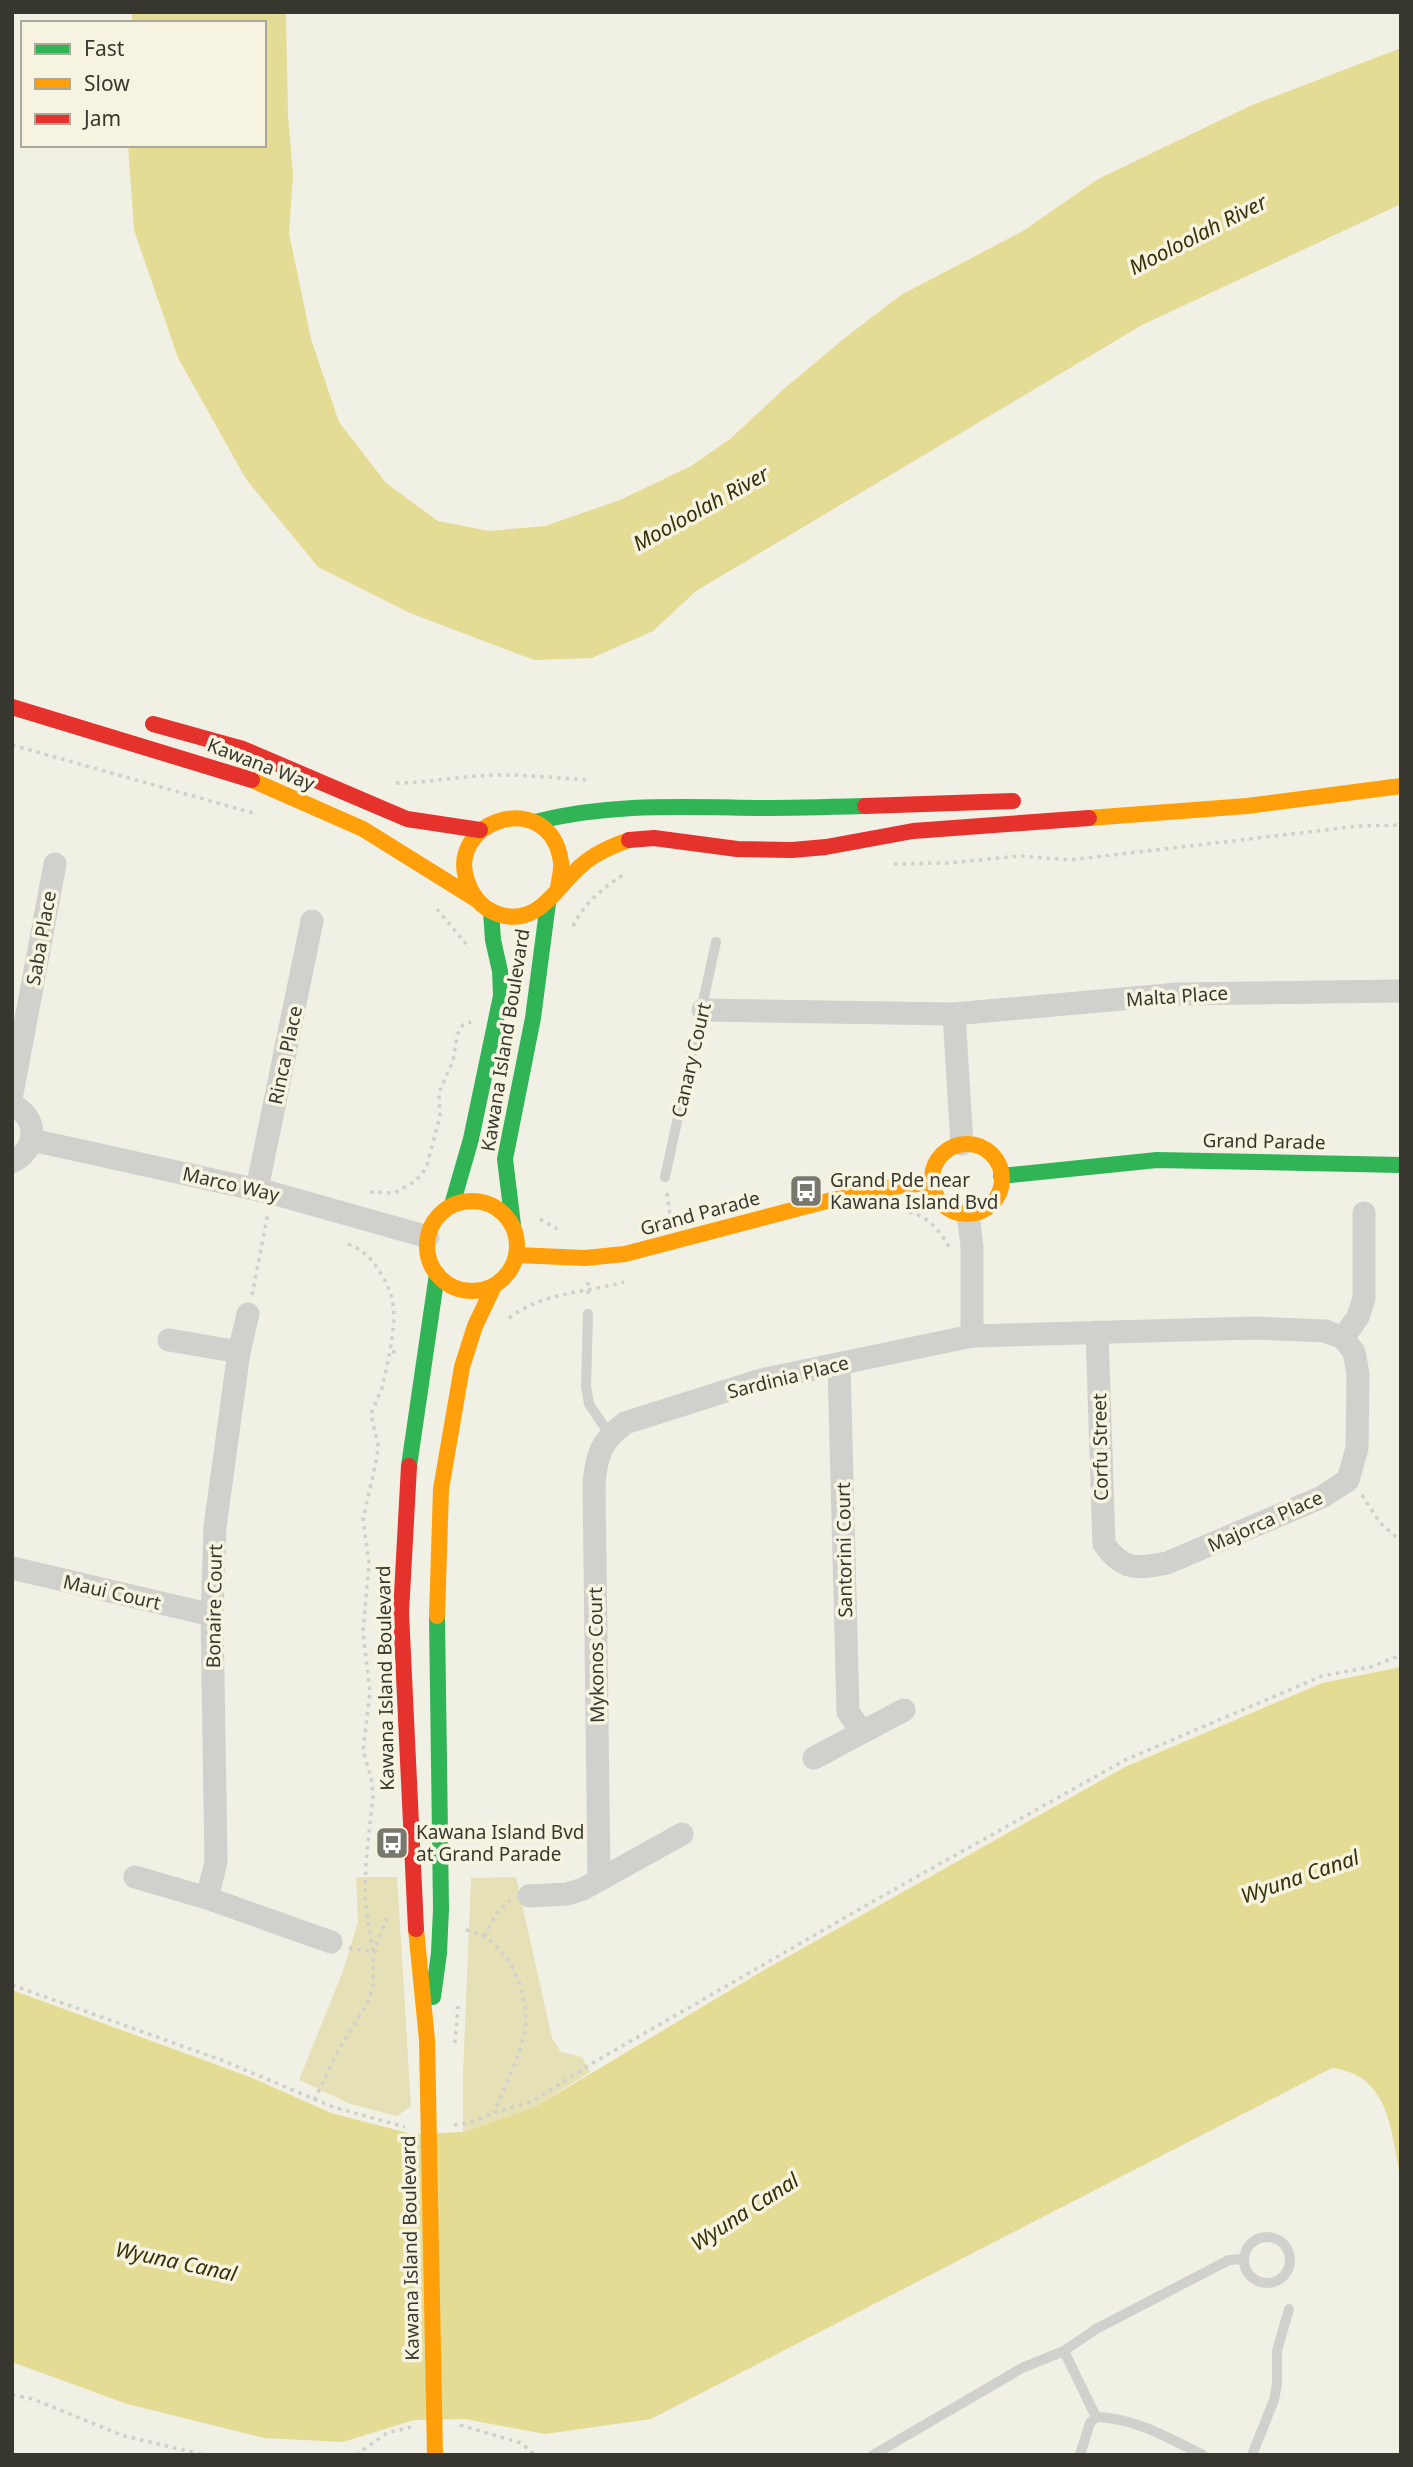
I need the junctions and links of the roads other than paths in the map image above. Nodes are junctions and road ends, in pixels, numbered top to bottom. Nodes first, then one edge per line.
1 (12, 707) edge
2 (138, 719) dead end
3 (1401, 786) edge
4 (1373, 788) junction
5 (1228, 792) dead end
6 (1030, 800) dead end
7 (535, 822) junction
8 (481, 830) junction
9 (55, 864) dead end
10 (558, 888) junction
11 (477, 900) junction
12 (548, 903) junction
13 (491, 911) junction
14 (312, 921) dead end
15 (716, 942) dead end
16 (1401, 991) edge
17 (702, 1010) junction
18 (954, 1014) junction
19 (12, 1094) edge
20 (12, 1105) edge
21 (32, 1140) junction
22 (962, 1144) junction
23 (12, 1162) edge
24 (1401, 1165) edge
25 (1002, 1176) junction
26 (664, 1177) road end
27 (932, 1182) junction
28 (265, 1191) junction
29 (452, 1205) junction
30 (1364, 1213) dead end
31 (968, 1214) junction
32 (513, 1225) junction
33 (428, 1237) junction
34 (517, 1255) junction
35 (436, 1274) junction
36 (494, 1286) junction
37 (248, 1314) road end
38 (588, 1314) dead end
39 (1097, 1332) junction
40 (972, 1336) junction
41 (1343, 1338) junction
42 (169, 1340) dead end
43 (239, 1352) junction
44 (839, 1364) junction
45 (610, 1435) junction
46 (1115, 1559) joint
47 (12, 1568) edge
48 (212, 1615) junction
49 (904, 1710) dead end
50 (862, 1732) junction
51 (814, 1758) dead end
52 (682, 1834) dead end
53 (135, 1877) dead end
54 (599, 1880) junction
55 (529, 1896) road end
56 (207, 1898) junction
57 (331, 1942) dead end
58 (427, 2040) junction
59 (1243, 2259) junction
60 (1289, 2309) dead end
61 (1064, 2351) junction
62 (1096, 2417) junction
63 (435, 2448) edge
64 (873, 2455) edge
65 (1080, 2455) edge
66 (1203, 2455) edge
67 (1252, 2455) edge

1 - 11 main road, Kawana Way
2 - 8 main road, Kawana Way
3 - 4 main road
4 - 5 main road
4 - 10 main road
6 - 7 main road
7 - 8 main road
7 - 10 main road
8 - 11 main road
9 - 19 street, Saba Place
10 - 12 main road
11 - 13 main road
12 - 13 main road
12 - 32 main road, Kawana Island Boulevard
13 - 29 main road, Kawana Island Boulevard
14 - 28 street, Rinca Place
15 - 17 lane, Canary Court
16 - 18 street, Malta Place
17 - 18 street, Malta Place
17 - 26 lane, Canary Court
18 - 22 street
20 - 21 street
21 - 23 street
21 - 28 street, Marco Way
22 - 25 main road
22 - 27 main road
24 - 25 main road, Grand Parade
25 - 31 main road
27 - 31 main road
27 - 34 main road, Grand Parade
28 - 33 street, Marco Way
29 - 32 main road
29 - 33 main road
30 - 41 street
31 - 40 street
32 - 34 main road
33 - 35 main road
34 - 36 main road
35 - 36 main road
35 - 58 main road, Kawana Island Boulevard
36 - 58 main road, Kawana Island Boulevard
37 - 43 street, Bonaire Court
38 - 45 lane
39 - 40 street, Sardinia Place
39 - 41 street, Sardinia Place
39 - 46 street, Corfu Street
40 - 44 street, Sardinia Place
41 - 46 street, Majorca Place
42 - 43 street
43 - 48 street, Bonaire Court
44 - 45 street, Sardinia Place
44 - 50 street, Santorini Court
45 - 54 street, Mykonos Court
47 - 48 street, Maui Court
48 - 56 street, Bonaire Court
49 - 50 street
50 - 51 street
52 - 54 street
53 - 56 street
54 - 55 street
56 - 57 street
58 - 63 main road, Kawana Island Boulevard
59 - 59 lane
59 - 61 lane
60 - 67 lane
61 - 62 lane
61 - 64 lane
62 - 65 lane
62 - 66 lane

